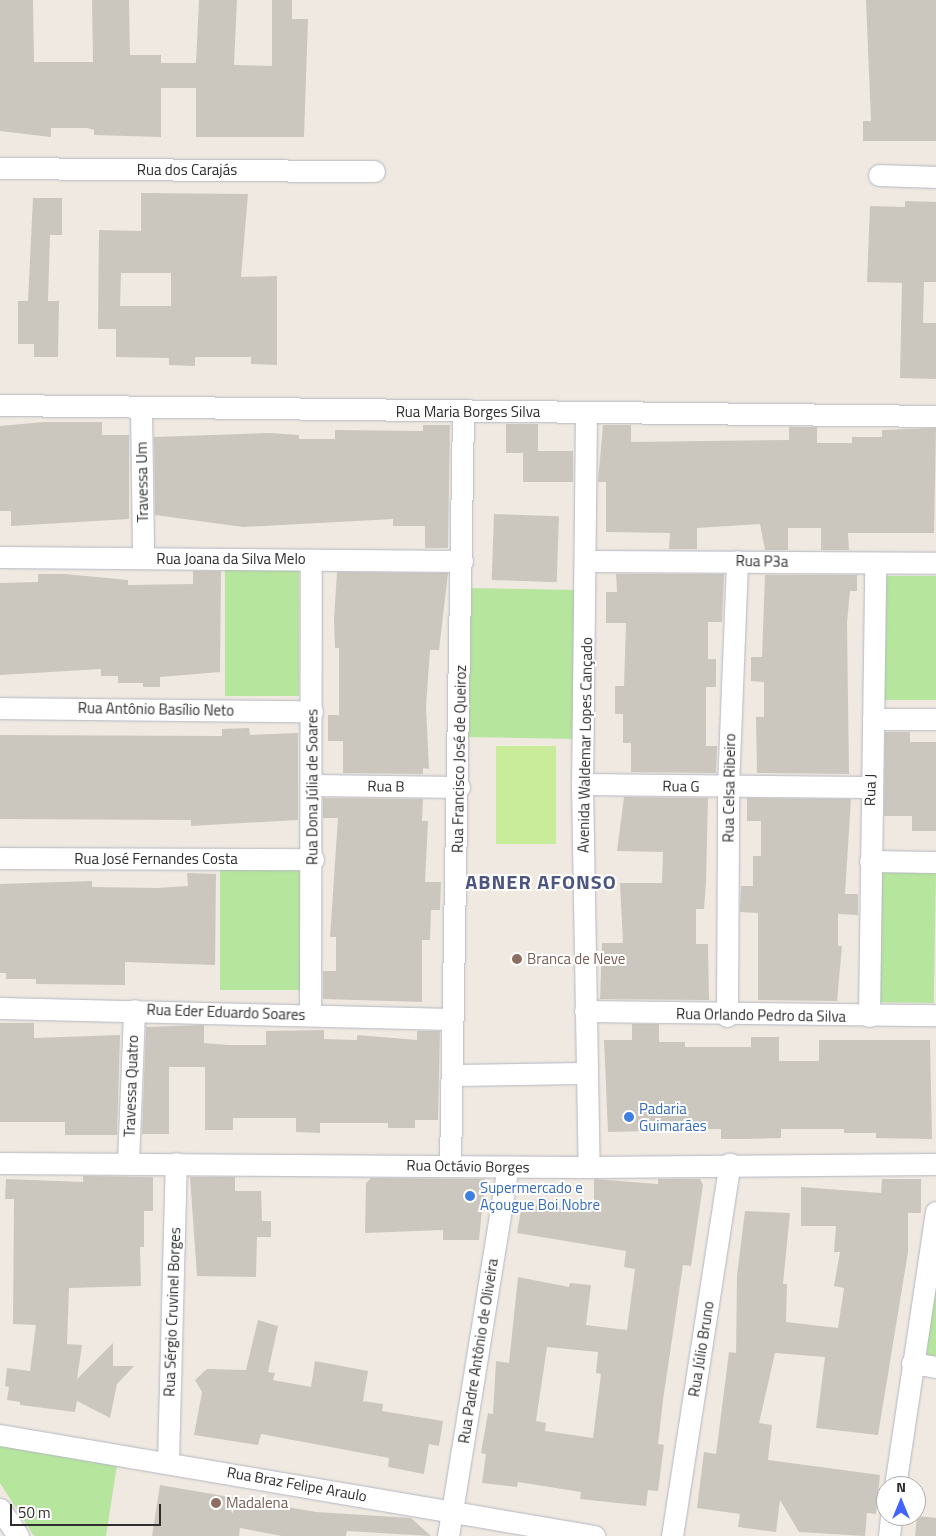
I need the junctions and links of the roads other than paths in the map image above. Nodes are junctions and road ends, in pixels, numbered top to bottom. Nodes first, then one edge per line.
1 (0, 168) edge
2 (374, 171) dead end
3 (879, 176) dead end
4 (936, 177) edge
5 (0, 405) edge
6 (141, 407) junction
7 (586, 412) junction
8 (463, 413) junction
9 (936, 416) edge
10 (0, 557) edge
11 (143, 558) junction
12 (311, 560) junction
13 (588, 560) junction
14 (737, 560) junction
15 (462, 561) junction
16 (936, 563) edge
17 (875, 564) junction
18 (0, 708) edge
19 (312, 711) junction
20 (873, 719) junction
21 (936, 719) edge
22 (582, 784) junction
23 (312, 785) junction
24 (459, 787) junction
25 (728, 787) junction
26 (870, 787) junction
27 (0, 858) edge
28 (312, 859) junction
29 (870, 861) junction
30 (936, 862) edge
31 (0, 1008) edge
32 (134, 1010) junction
33 (585, 1011) junction
34 (310, 1015) junction
35 (936, 1015) edge
36 (728, 1016) junction
37 (869, 1016) junction
38 (452, 1019) junction
39 (585, 1073) junction
40 (452, 1075) junction
41 (128, 1162) junction
42 (0, 1163) edge
43 (176, 1163) junction
44 (730, 1163) junction
45 (936, 1164) edge
46 (450, 1166) junction
47 (508, 1167) junction
48 (589, 1167) junction
49 (936, 1212) edge
50 (912, 1363) junction
51 (936, 1367) edge
52 (0, 1435) edge
53 (168, 1461) junction
54 (896, 1476) edge
55 (0, 1509) edge
56 (452, 1512) junction
57 (18, 1536) edge
58 (448, 1536) edge
59 (594, 1536) edge
60 (672, 1536) edge

1 - 2 street, Rua dos Carajás
3 - 4 street
5 - 6 street, Rua Maria Borges Silva
6 - 8 street, Rua Maria Borges Silva
6 - 11 street, Travessa Um
7 - 8 street, Rua Maria Borges Silva
7 - 9 street, Rua Maria Borges Silva
7 - 13 street, Avenida Waldemar Lopes Cançado
8 - 15 street, Rua Francisco José de Queiroz
10 - 11 street, Rua Joana da Silva Melo
11 - 12 street, Rua Joana da Silva Melo
12 - 15 street, Rua Joana da Silva Melo
12 - 19 street, Rua Dona Júlia de Soares
13 - 14 street, Rua P3a
13 - 22 street, Avenida Waldemar Lopes Cançado
14 - 17 street, Rua P3a
14 - 25 street, Rua Celsa Ribeiro
15 - 24 street, Rua Francisco José de Queiroz
16 - 17 street, Rua P3a
17 - 20 street, Rua J
18 - 19 street, Rua Antônio Basílio Neto
19 - 23 street, Rua Dona Júlia de Soares
20 - 21 street
20 - 26 street, Rua J
22 - 25 street, Rua G
22 - 33 street, Avenida Waldemar Lopes Cançado
23 - 24 street, Rua B
23 - 28 street, Rua Dona Júlia de Soares
24 - 38 street, Rua Francisco José de Queiroz
25 - 26 street, Rua G
25 - 36 street, Rua Celsa Ribeiro
26 - 29 street, Rua J
27 - 28 street, Rua José Fernandes Costa
28 - 34 street, Rua Dona Júlia de Soares
29 - 30 street
29 - 37 street, Rua J
31 - 32 street, Rua Eder Eduardo Soares
32 - 34 street, Rua Eder Eduardo Soares
32 - 41 street, Travessa Quatro
33 - 36 street, Rua Orlando Pedro da Silva
33 - 39 street, Avenida Waldemar Lopes Cançado
34 - 38 street, Rua Eder Eduardo Soares
35 - 37 street, Rua Orlando Pedro da Silva
36 - 37 street, Rua Orlando Pedro da Silva
38 - 40 street, Rua Francisco José de Queiroz
39 - 40 street
39 - 48 street, Avenida Waldemar Lopes Cançado
40 - 46 street, Rua Francisco José de Queiroz
41 - 42 street, Rua Octávio Borges
41 - 43 street, Rua Octávio Borges
43 - 46 street, Rua Octávio Borges
43 - 53 street, Rua Sérgio Cruvinel Borges
44 - 45 street, Rua Octávio Borges
44 - 48 street, Rua Octávio Borges
44 - 60 street, Rua Júlio Bruno
46 - 47 street, Rua Octávio Borges
47 - 48 street, Rua Octávio Borges
47 - 56 street, Rua Padre Antônio de Oliveira
49 - 50 street
50 - 51 street
50 - 54 street
52 - 53 street, Rua Braz Felipe Araulo
53 - 56 street, Rua Braz Felipe Araulo
55 - 57 street
56 - 58 street, Rua Padre Antônio de Oliveira
56 - 59 street, Rua Braz Felipe Araulo

